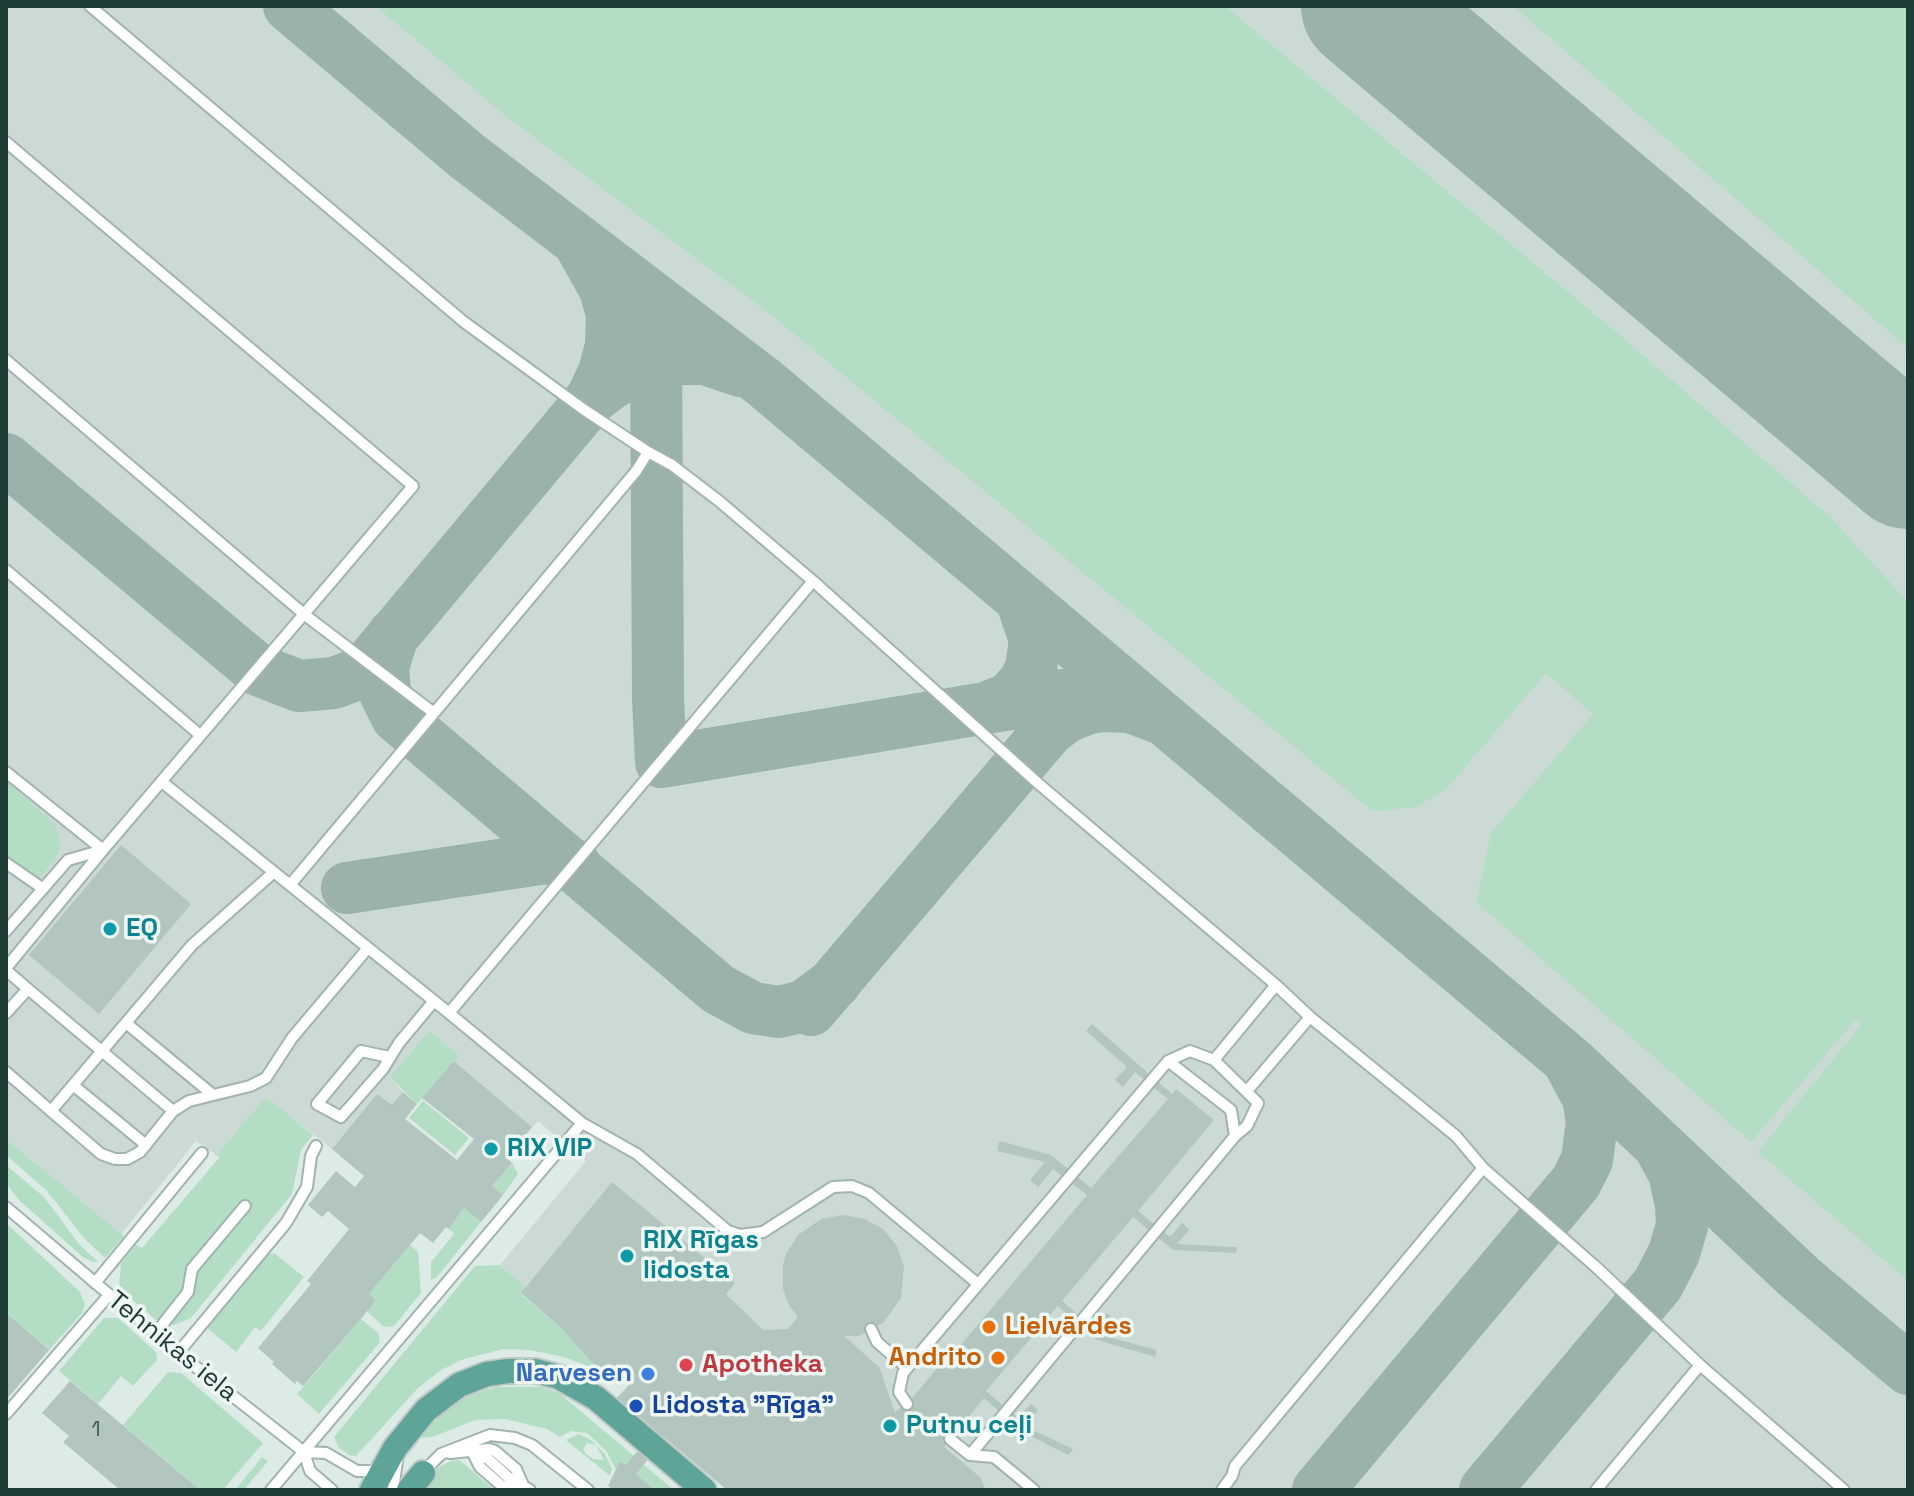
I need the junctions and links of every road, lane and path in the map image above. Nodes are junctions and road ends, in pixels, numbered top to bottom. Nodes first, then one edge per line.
1 (90, 6) edge
2 (6, 142) edge
3 (6, 360) edge
4 (648, 452) junction
5 (6, 570) edge
6 (813, 581) junction
7 (305, 615) junction
8 (434, 713) junction
9 (200, 735) junction
10 (6, 772) edge
11 (162, 782) junction
12 (103, 850) junction
13 (6, 863) edge
14 (274, 872) junction
15 (290, 885) junction
16 (42, 888) junction
17 (6, 931) edge
18 (368, 948) junction
19 (6, 969) edge
20 (1276, 985) junction
21 (28, 989) junction
22 (434, 1001) junction
23 (6, 1013) edge
24 (449, 1013) junction
25 (1310, 1017) junction
26 (126, 1023) junction
27 (101, 1051) junction
28 (389, 1057) junction
29 (1214, 1060) junction
30 (1168, 1061) junction
31 (6, 1072) edge
32 (73, 1085) junction
33 (1247, 1091) junction
34 (213, 1095) junction
35 (51, 1111) junction
36 (173, 1111) junction
37 (582, 1123) junction
38 (1235, 1136) junction
39 (146, 1145) junction
40 (316, 1146) dead end
41 (202, 1153) dead end
42 (1483, 1168) junction
43 (245, 1206) dead end
44 (6, 1207) edge
45 (95, 1283) junction
46 (978, 1284) junction
47 (109, 1295) junction
48 (871, 1329) dead end
49 (155, 1334) junction
50 (178, 1353) junction
51 (1700, 1365) junction
52 (907, 1368) junction
53 (907, 1404) dead end
54 (6, 1414) edge
55 (950, 1439) dead end
56 (472, 1451) junction
57 (304, 1452) junction
58 (441, 1454) junction
59 (970, 1455) junction
60 (416, 1481) edge
61 (382, 1484) edge
62 (527, 1487) edge
63 (271, 1490) edge
64 (332, 1490) edge
65 (588, 1490) edge
66 (704, 1490) edge
67 (1034, 1490) edge
68 (1222, 1490) edge
69 (1596, 1490) edge
70 (1844, 1490) edge

1 - 4 lane
2 - 7 lane
3 - 7 lane
4 - 6 lane
4 - 8 lane
5 - 9 lane
6 - 20 lane
6 - 24 lane
7 - 8 lane
7 - 9 lane
8 - 15 lane
9 - 11 lane
10 - 12 lane
11 - 12 lane
11 - 14 lane
12 - 16 lane
12 - 19 lane
13 - 16 lane
14 - 15 lane
14 - 26 lane
15 - 18 lane
16 - 17 lane
18 - 22 lane
18 - 34 lane
19 - 21 lane
20 - 25 lane
20 - 29 lane
21 - 23 lane
21 - 27 lane
22 - 24 lane
22 - 28 lane
24 - 37 lane
25 - 33 lane
25 - 42 lane
26 - 27 lane
26 - 34 lane
27 - 32 lane
27 - 36 lane
28 - 28 lane
29 - 30 lane
29 - 33 lane
30 - 38 lane
30 - 46 lane
31 - 35 lane
32 - 35 lane
32 - 39 lane
33 - 38 lane
34 - 36 lane
35 - 39 lane
36 - 39 lane
37 - 46 lane
37 - 57 lane
38 - 59 lane
40 - 50 lane
41 - 45 lane
42 - 51 lane
42 - 68 lane
43 - 49 lane
44 - 45 lane, Tehnikas iela
45 - 47 lane, Tehnikas iela
46 - 52 lane
47 - 49 lane, Tehnikas iela
47 - 54 lane
48 - 52 lane
49 - 50 lane, Tehnikas iela
50 - 57 lane, Tehnikas iela
51 - 69 lane
51 - 70 lane
52 - 53 lane
55 - 59 lane
56 - 58 lane
56 - 62 lane
56 - 62 lane
57 - 61 lane
57 - 63 lane
57 - 64 lane, Tehnikas iela
58 - 60 lane
58 - 65 lane
59 - 67 lane
61 - 66 main road

